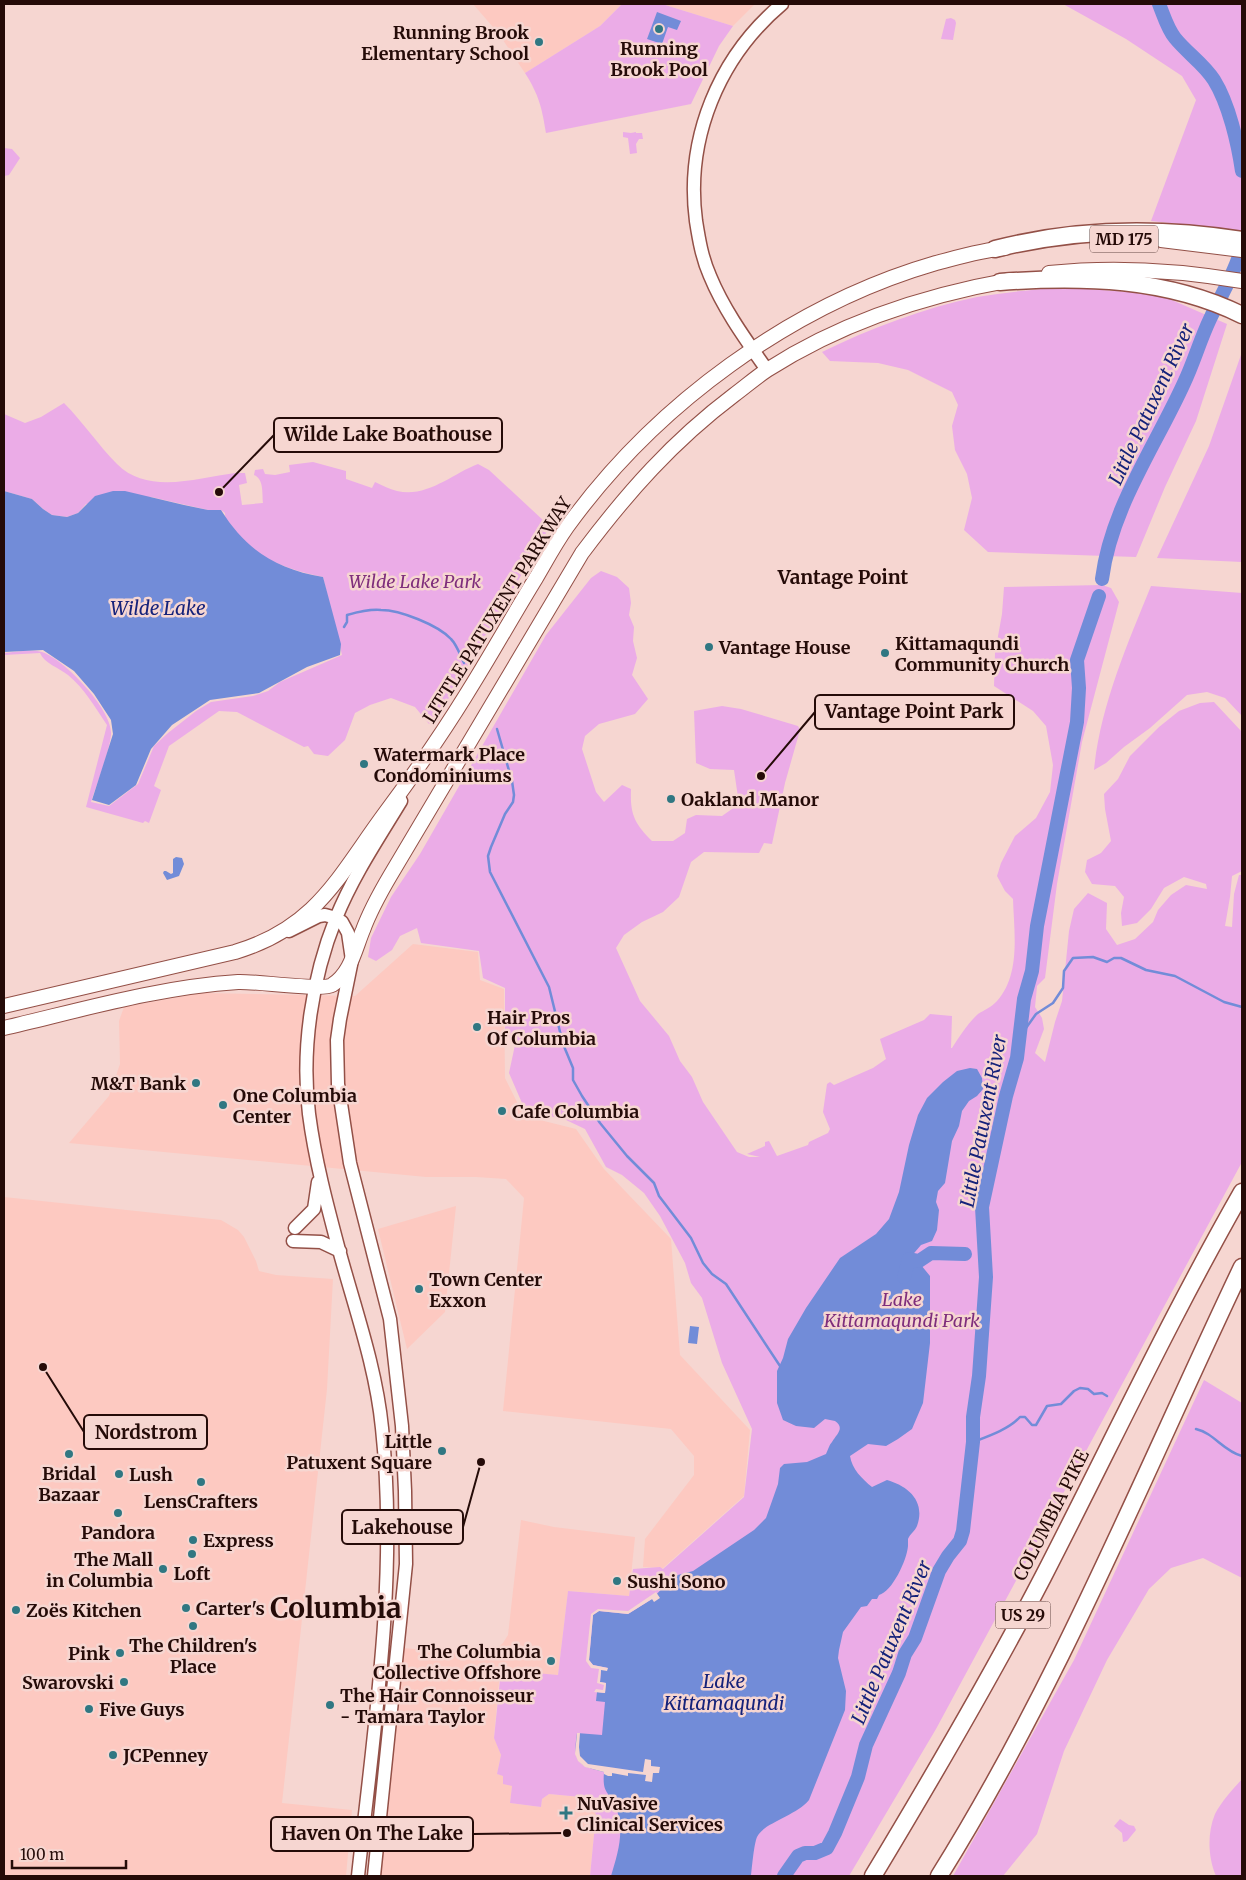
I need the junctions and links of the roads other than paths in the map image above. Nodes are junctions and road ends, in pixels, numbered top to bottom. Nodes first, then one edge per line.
1 (782, 4) edge
2 (1242, 240) edge
3 (1217, 241) junction
4 (995, 249) junction
5 (1242, 250) edge
6 (1242, 281) edge
7 (1000, 282) junction
8 (1240, 314) edge
9 (753, 350) junction
10 (767, 370) junction
11 (426, 758) junction
12 (336, 918) junction
13 (278, 935) junction
14 (352, 960) junction
15 (315, 987) junction
16 (4, 1006) edge
17 (4, 1028) edge
18 (319, 1172) junction
19 (1242, 1192) edge
20 (295, 1228) dead end
21 (293, 1241) dead end
22 (340, 1251) junction
23 (1242, 1267) edge
24 (358, 1876) edge
25 (374, 1876) edge
26 (873, 1876) edge
27 (939, 1876) edge

1 - 9 main road
2 - 3 highway
3 - 4 main road, LITTLE PATUXENT PARKWAY / MD 175
3 - 4 highway
3 - 5 main road, MD 175
4 - 9 main road, LITTLE PATUXENT PARKWAY
6 - 7 main road, MD 175
7 - 8 highway
7 - 10 main road
9 - 10 main road
9 - 11 main road, LITTLE PATUXENT PARKWAY
10 - 14 main road
11 - 12 main road, LITTLE PATUXENT PARKWAY
11 - 13 main road
12 - 13 main road
12 - 14 main road
12 - 15 main road, LITTLE PATUXENT PARKWAY
13 - 16 main road
14 - 15 main road
14 - 25 main road
15 - 17 main road
15 - 18 main road, LITTLE PATUXENT PARKWAY
18 - 20 main road
18 - 22 main road, LITTLE PATUXENT PARKWAY
19 - 26 highway, COLUMBIA PIKE / US 29
21 - 22 main road
22 - 24 main road, LITTLE PATUXENT PARKWAY
23 - 27 highway, US 29

